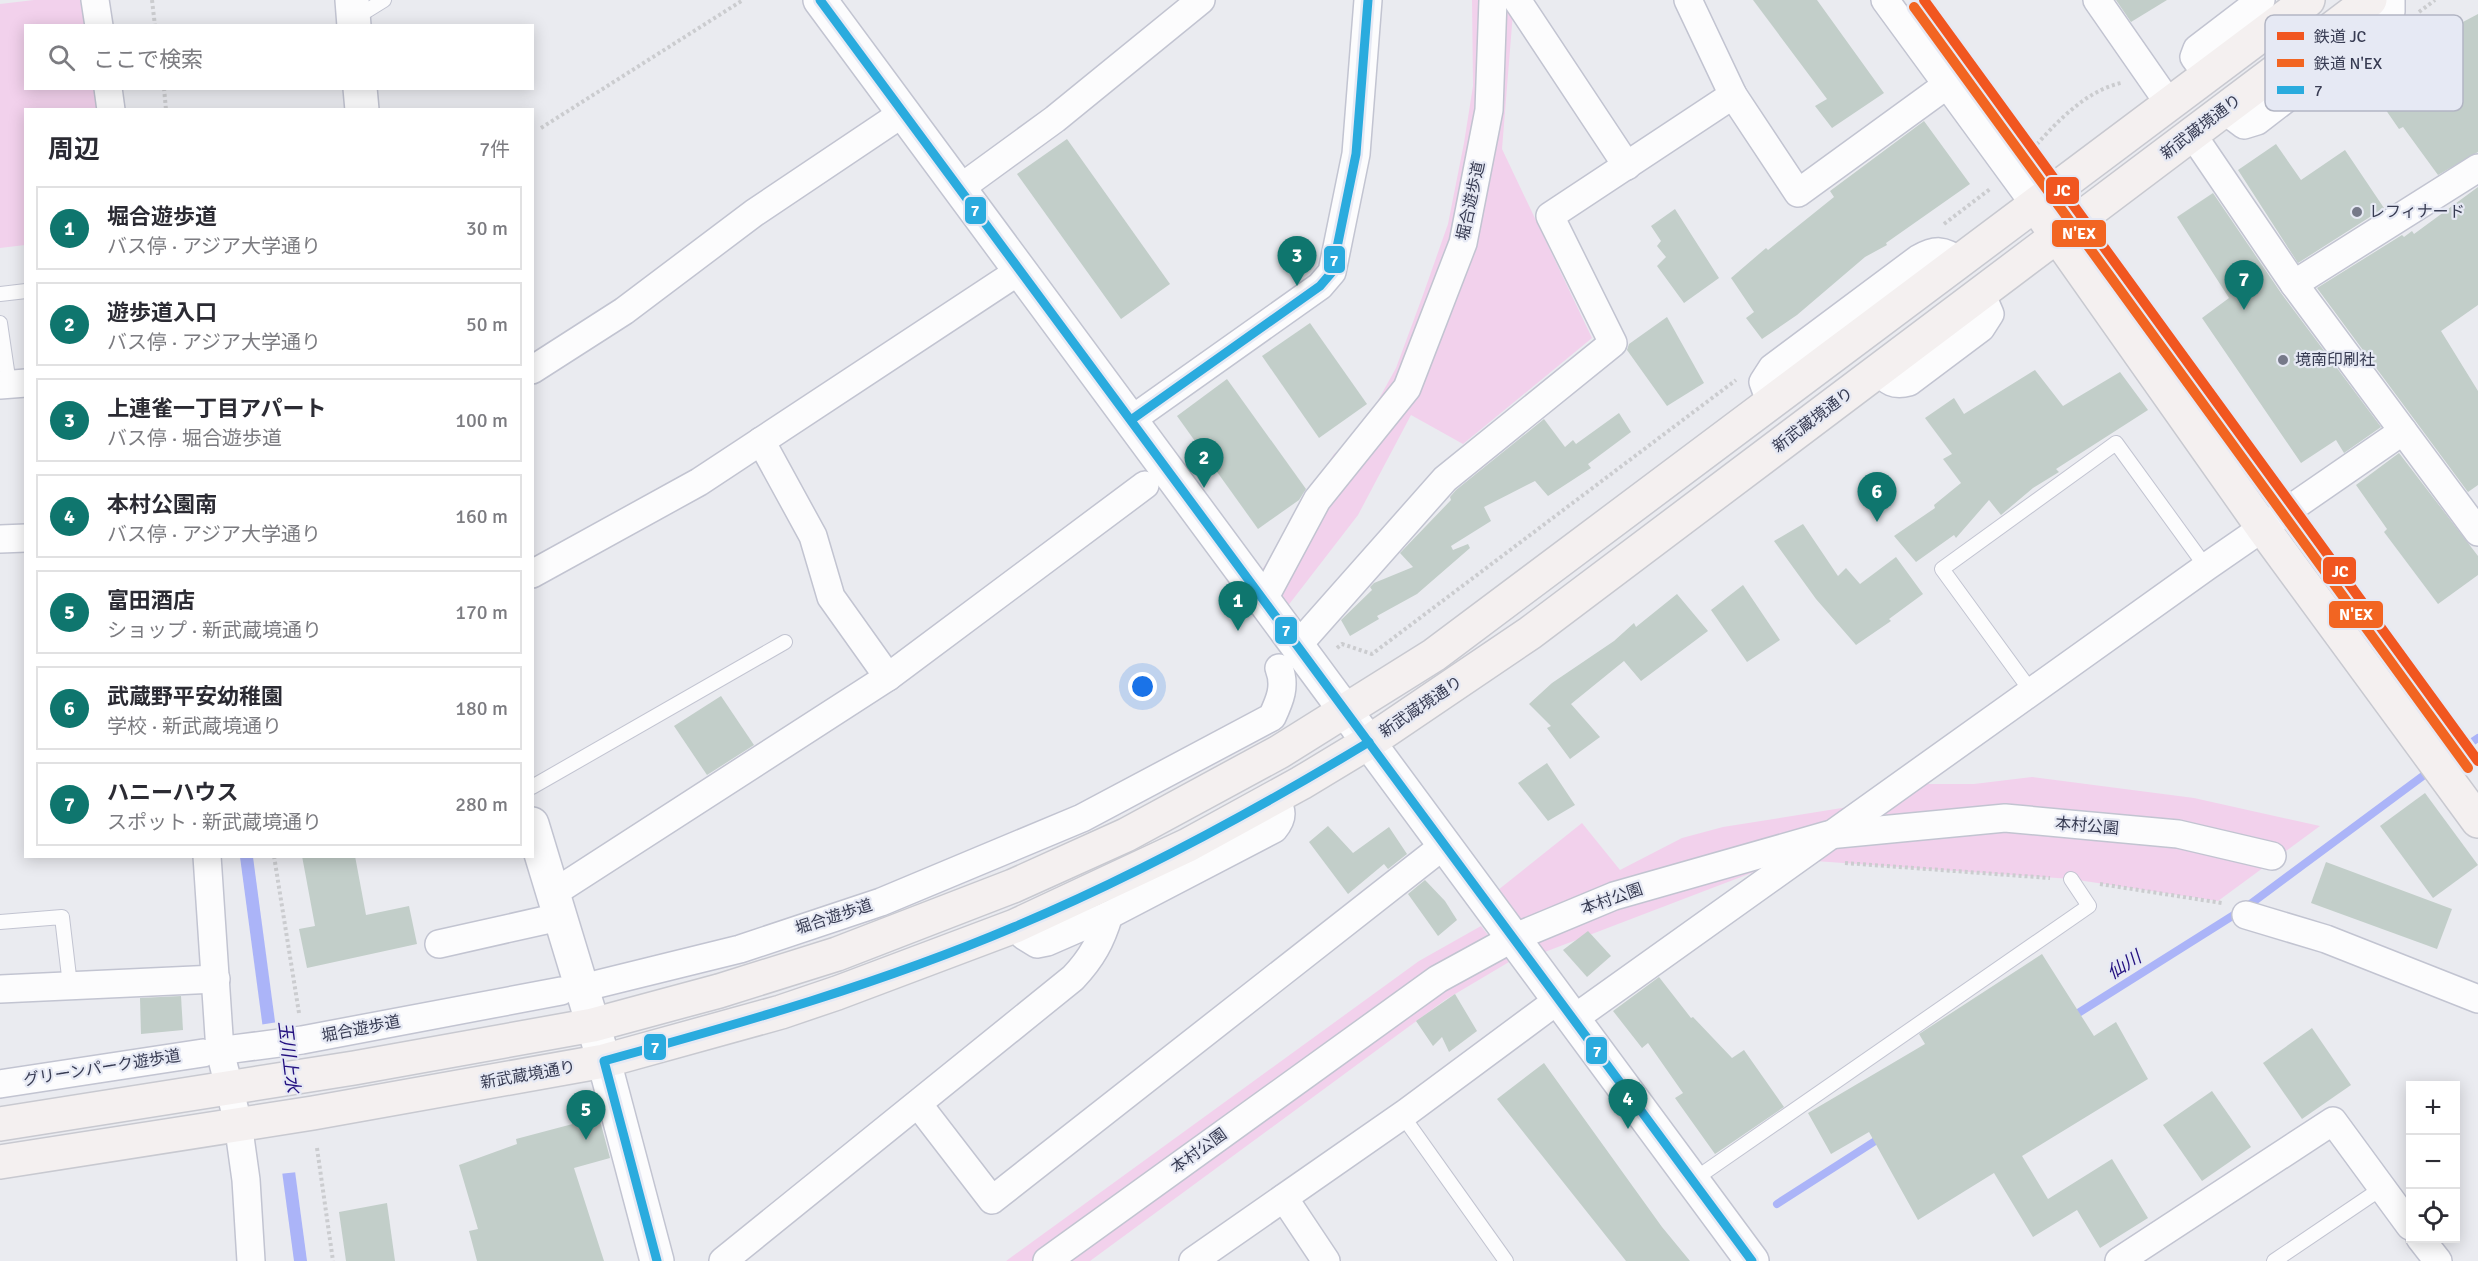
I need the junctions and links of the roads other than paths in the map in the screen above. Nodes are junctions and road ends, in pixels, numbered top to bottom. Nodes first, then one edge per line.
1 (95, 0) edge
2 (384, 0) edge
3 (820, 0) edge
4 (1201, 0) edge
5 (1368, 0) edge
6 (1493, 0) edge
7 (1517, 0) edge
8 (1688, 0) edge
9 (1885, 0) edge
10 (2097, 0) edge
11 (2261, 0) edge
12 (2308, 0) edge
13 (2370, 0) edge
14 (2391, 0) edge
15 (353, 15) edge
16 (2288, 15) edge
17 (2350, 15) edge
18 (2389, 15) edge
19 (99, 24) edge
20 (2265, 33) edge
21 (2208, 76) junction
22 (2265, 79) edge
23 (1948, 84) junction
24 (108, 90) edge
25 (360, 90) edge
26 (1733, 95) junction
27 (2169, 105) junction
28 (111, 108) edge
29 (362, 108) edge
30 (2224, 110) junction
31 (2270, 111) edge
32 (903, 113) junction
33 (2192, 134) junction
34 (1627, 166) junction
35 (2478, 168) edge
36 (959, 189) junction
37 (2035, 205) junction
38 (2057, 236) junction
39 (1019, 271) junction
40 (2294, 284) junction
41 (24, 291) edge
42 (0, 294) edge
43 (0, 323) edge
44 (534, 369) edge
45 (11, 384) edge
46 (1131, 420) junction
47 (2403, 431) junction
48 (761, 441) junction
49 (1145, 485) dead end
50 (2470, 503) edge
51 (2263, 528) junction
52 (2478, 532) edge
53 (24, 538) edge
54 (0, 539) edge
55 (2206, 567) junction
56 (534, 573) edge
57 (1264, 599) junction
58 (784, 642) dead end
59 (1296, 659) junction
60 (888, 677) junction
61 (2031, 692) junction
62 (1346, 712) junction
63 (1369, 742) junction
64 (534, 786) edge
65 (1276, 798) junction
66 (2478, 821) edge
67 (534, 831) edge
68 (1828, 835) junction
69 (1443, 846) junction
70 (2272, 856) dead end
71 (207, 858) edge
72 (2071, 879) road end
73 (556, 905) junction
74 (1109, 915) junction
75 (2246, 915) dead end
76 (0, 922) edge
77 (1019, 924) junction
78 (1513, 938) junction
79 (439, 944) dead end
80 (216, 979) junction
81 (598, 984) dead end
82 (70, 985) junction
83 (0, 988) edge
84 (561, 991) dead end
85 (2478, 999) edge
86 (1565, 1010) junction
87 (593, 1025) junction
88 (233, 1049) dead end
89 (203, 1053) dead end
90 (604, 1061) junction
91 (0, 1084) edge
92 (234, 1086) junction
93 (918, 1104) junction
94 (1402, 1115) junction
95 (242, 1123) junction
96 (0, 1124) edge
97 (0, 1162) edge
98 (1692, 1181) junction
99 (2382, 1188) junction
100 (1284, 1198) junction
101 (2406, 1221) edge
102 (2423, 1243) edge
103 (251, 1261) edge
104 (657, 1261) edge
105 (723, 1261) edge
106 (1047, 1261) edge
107 (1193, 1261) edge
108 (1326, 1261) edge
109 (1506, 1261) edge
110 (1751, 1261) edge
111 (2119, 1261) edge
112 (2274, 1261) edge
113 (2438, 1261) edge

1 - 19 street
2 - 15 lane
3 - 32 street
4 - 36 street
5 - 46 street
6 - 57 street, 堀合遊歩道
7 - 34 street
8 - 26 street
9 - 23 street
10 - 27 street
11 - 21 street
12 - 16 main road
13 - 17 main road, 新武蔵境通り
14 - 18 street
20 - 21 main road
21 - 27 main road
22 - 30 main road, 新武蔵境通り
23 - 26 street
23 - 37 street
24 - 28 street
25 - 29 street
26 - 34 street
27 - 37 main road
30 - 31 street
30 - 33 main road, 新武蔵境通り
32 - 36 street
32 - 44 street
33 - 38 main road, 新武蔵境通り
33 - 40 street
34 - 59 street
35 - 40 street
36 - 39 street
37 - 38 main road
37 - 62 main road
38 - 51 main road
38 - 63 main road, 新武蔵境通り
39 - 46 street
39 - 48 street
40 - 47 street
41 - 42 lane
43 - 45 lane
46 - 57 street
47 - 50 street
47 - 51 street
48 - 56 street
48 - 60 street
49 - 60 street
50 - 52 street
51 - 55 street
51 - 66 main road
53 - 54 street
55 - 61 street
55 - 61 lane
57 - 59 street
58 - 64 lane
59 - 62 street
59 - 81 street, 堀合遊歩道
60 - 73 street
61 - 68 street
62 - 63 street
62 - 87 main road
63 - 65 main road, 新武蔵境通り
63 - 69 street
65 - 74 street
65 - 77 main road, 新武蔵境通り
67 - 73 street
68 - 70 street, 本村公園
68 - 78 street, 本村公園
68 - 86 street
69 - 78 street
69 - 93 street
71 - 80 street
72 - 98 lane
73 - 79 street
73 - 87 street
74 - 77 street
74 - 93 street
75 - 85 street
76 - 82 lane
77 - 90 main road, 新武蔵境通り
78 - 86 street
78 - 106 street, 本村公園
80 - 82 street
80 - 92 street
82 - 83 street
84 - 88 street, 堀合遊歩道
86 - 94 street
86 - 98 street
87 - 90 street
87 - 92 main road
89 - 91 street, グリーンパーク遊歩道
90 - 95 main road, 新武蔵境通り
90 - 104 street
92 - 95 street
92 - 96 main road
93 - 105 street
94 - 100 street
94 - 109 lane
95 - 97 main road, 新武蔵境通り
95 - 103 street
98 - 110 street
99 - 101 street
99 - 111 street
99 - 112 lane
100 - 107 street
100 - 108 street
102 - 113 street

